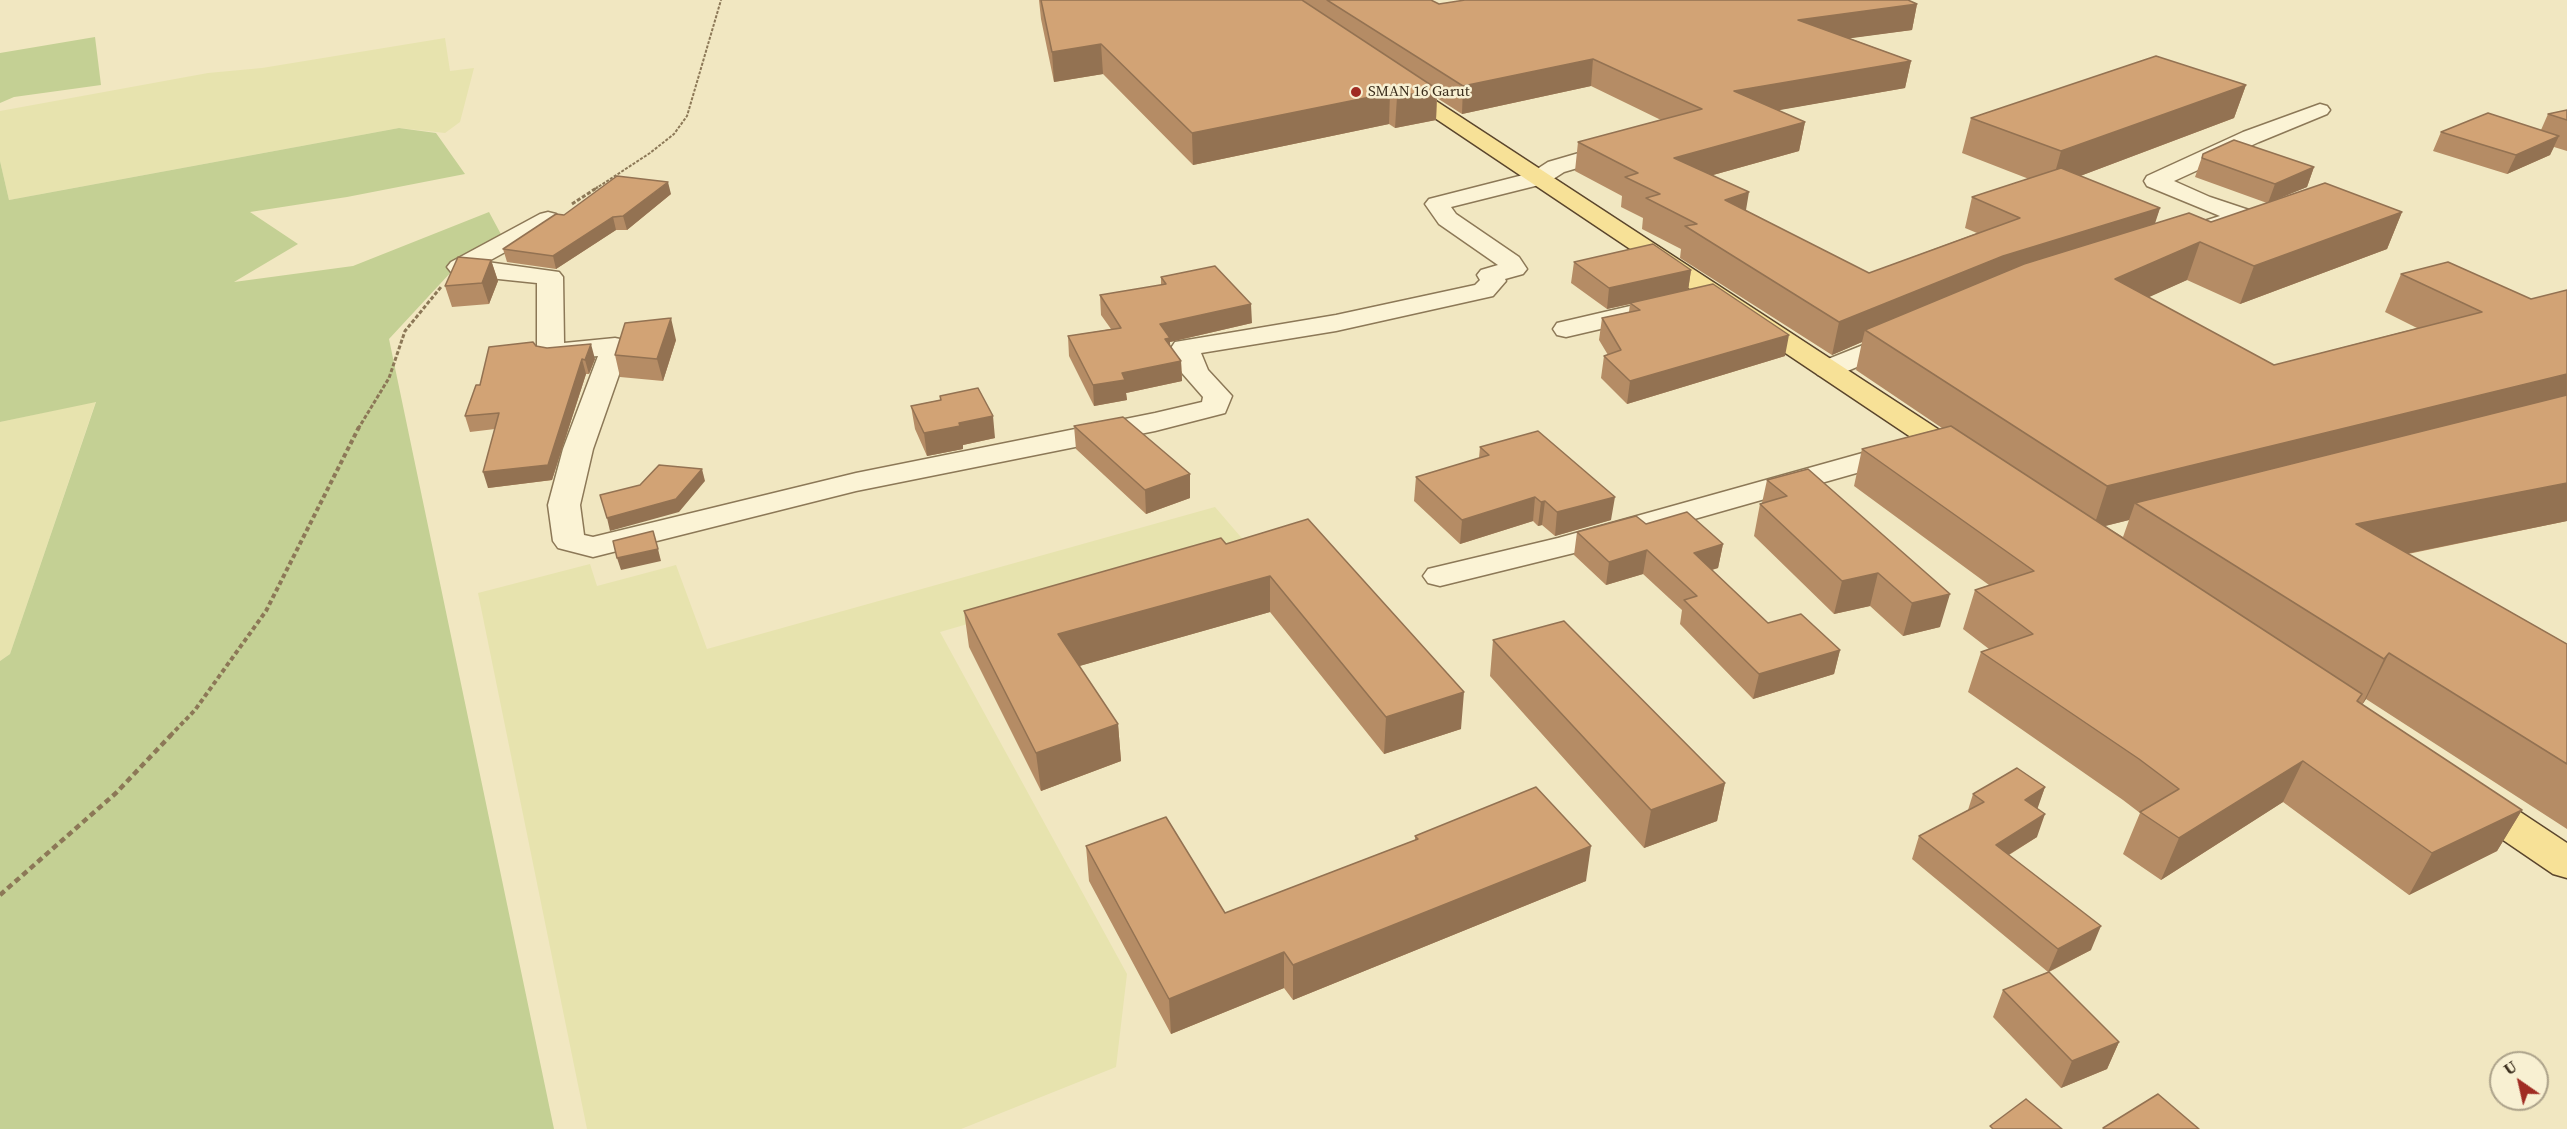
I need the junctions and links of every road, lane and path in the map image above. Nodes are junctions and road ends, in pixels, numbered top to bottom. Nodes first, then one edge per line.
1 (721, 0) edge
2 (1374, 69) edge
3 (2320, 110) dead end
4 (1645, 141) edge
5 (1539, 178) junction
6 (548, 219) joint
7 (2189, 234) edge
8 (460, 267) junction
9 (1714, 295) junction
10 (1566, 329) dead end
11 (1922, 329) edge
12 (1828, 369) junction
13 (1935, 441) junction
14 (1983, 473) edge
15 (1440, 576) dead end
16 (2450, 784) edge
17 (2567, 863) edge
18 (0, 895) edge

1 - 6 path
2 - 5 main road
3 - 7 street
4 - 5 street
5 - 8 street
5 - 9 main road
6 - 8 street
8 - 18 path
9 - 10 street
9 - 12 main road
11 - 12 street
12 - 13 main road
13 - 14 main road
13 - 15 street
16 - 17 main road

